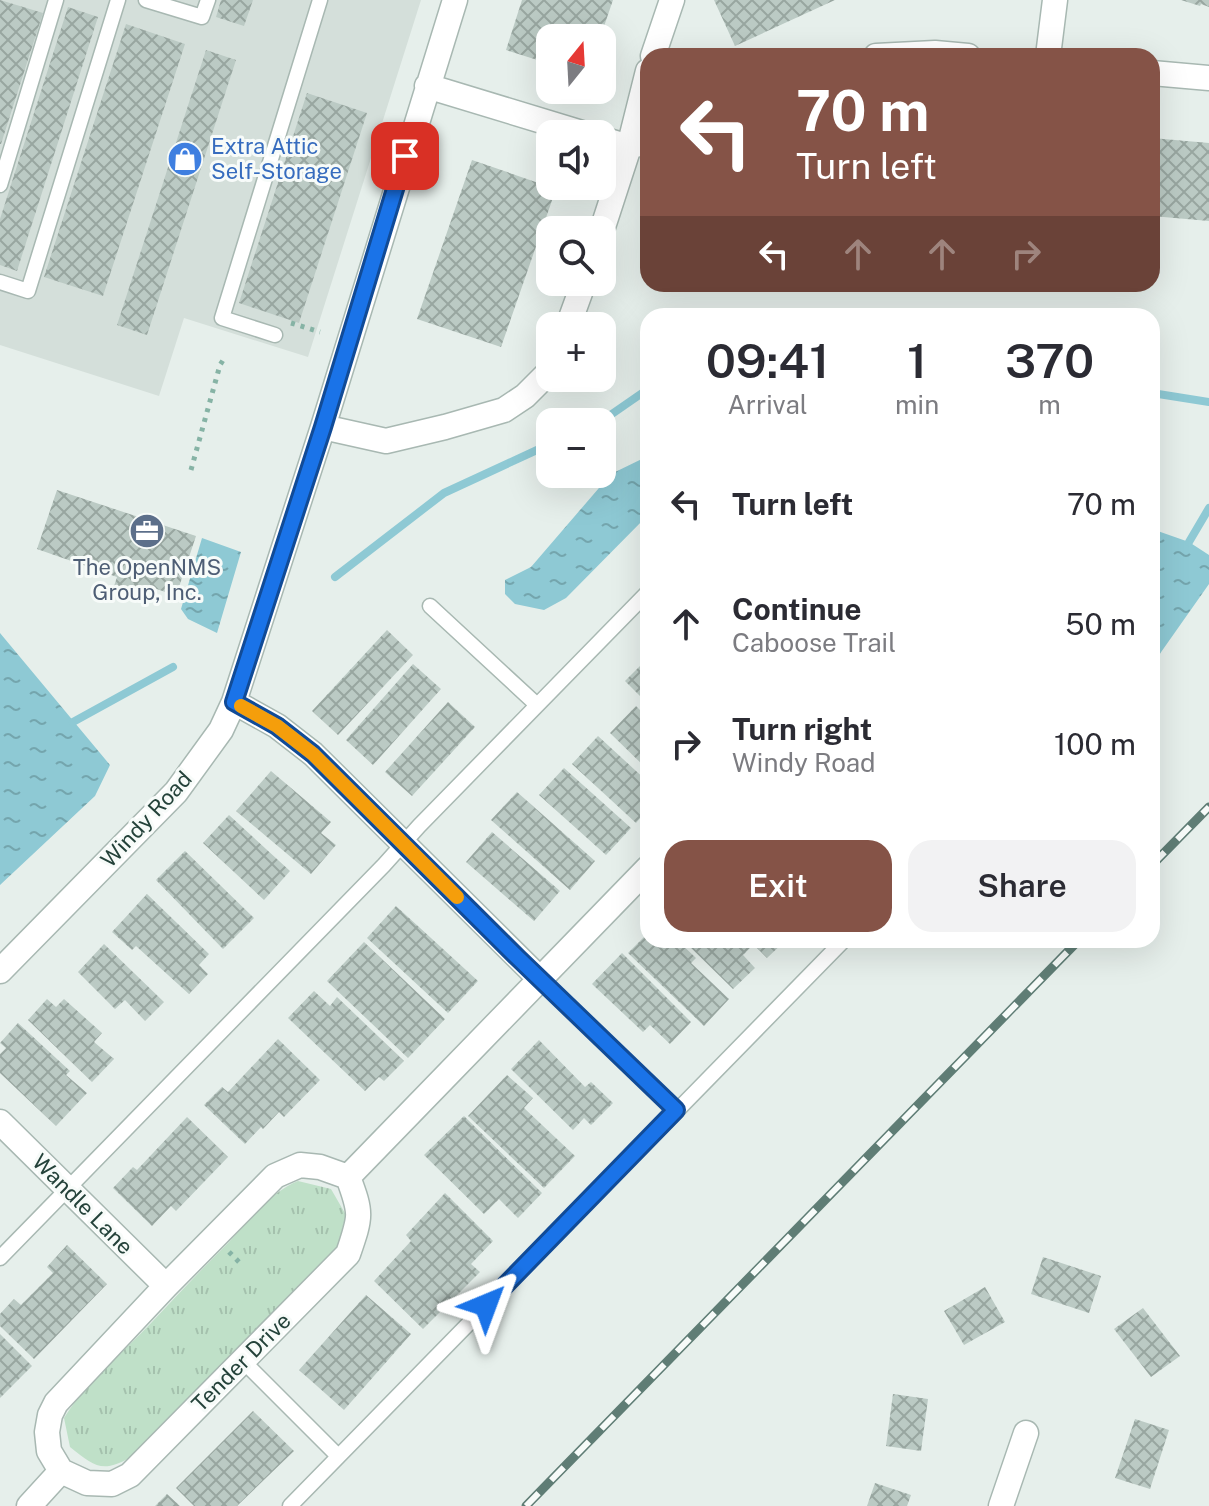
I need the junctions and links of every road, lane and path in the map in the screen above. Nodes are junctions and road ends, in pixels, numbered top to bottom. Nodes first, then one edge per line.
1 (56, 0) edge
2 (118, 0) edge
3 (146, 0) edge
4 (208, 0) edge
5 (320, 0) edge
6 (455, 0) edge
7 (672, 0) edge
8 (1055, 0) edge
9 (656, 48) edge
10 (1049, 48) edge
11 (1160, 74) edge
12 (1209, 78) edge
13 (427, 86) junction
14 (539, 120) edge
15 (616, 141) edge
16 (638, 144) edge
17 (0, 185) edge
18 (608, 216) edge
19 (0, 282) edge
20 (275, 335) dead end
21 (225, 357) dead end
22 (536, 385) edge
23 (323, 427) junction
24 (191, 470) dead end
25 (640, 600) edge
26 (430, 606) dead end
27 (234, 702) junction
28 (537, 705) junction
29 (404, 845) junction
30 (640, 876) edge
31 (836, 948) edge
32 (0, 971) edge
33 (539, 978) junction
34 (676, 1110) junction
35 (0, 1122) edge
36 (348, 1177) junction
37 (68, 1189) junction
38 (0, 1258) edge
39 (166, 1286) junction
40 (243, 1361) junction
41 (1026, 1433) dead end
42 (338, 1456) junction
43 (61, 1471) junction
44 (29, 1506) edge
45 (290, 1506) edge
46 (1001, 1506) edge

1 - 17 lane
2 - 19 lane
3 - 4 lane
5 - 20 lane
6 - 13 street, Windy Road
7 - 9 street
8 - 10 street
11 - 12 street
13 - 14 street
13 - 23 street, Windy Road
15 - 16 street
16 - 18 street
21 - 24 path
22 - 23 street
23 - 27 street, Windy Road
25 - 28 lane
26 - 28 lane
27 - 29 street
27 - 32 street, Windy Road
28 - 29 lane
29 - 33 street
29 - 37 lane
30 - 33 street
31 - 34 lane
33 - 34 lane
33 - 36 street
34 - 42 lane
35 - 37 street, Wandle Lane
36 - 39 street
36 - 40 street, Tender Drive
37 - 38 lane
37 - 39 street, Wandle Lane
39 - 43 street
40 - 42 lane
40 - 43 street, Tender Drive
41 - 46 street
42 - 45 lane
43 - 44 street

